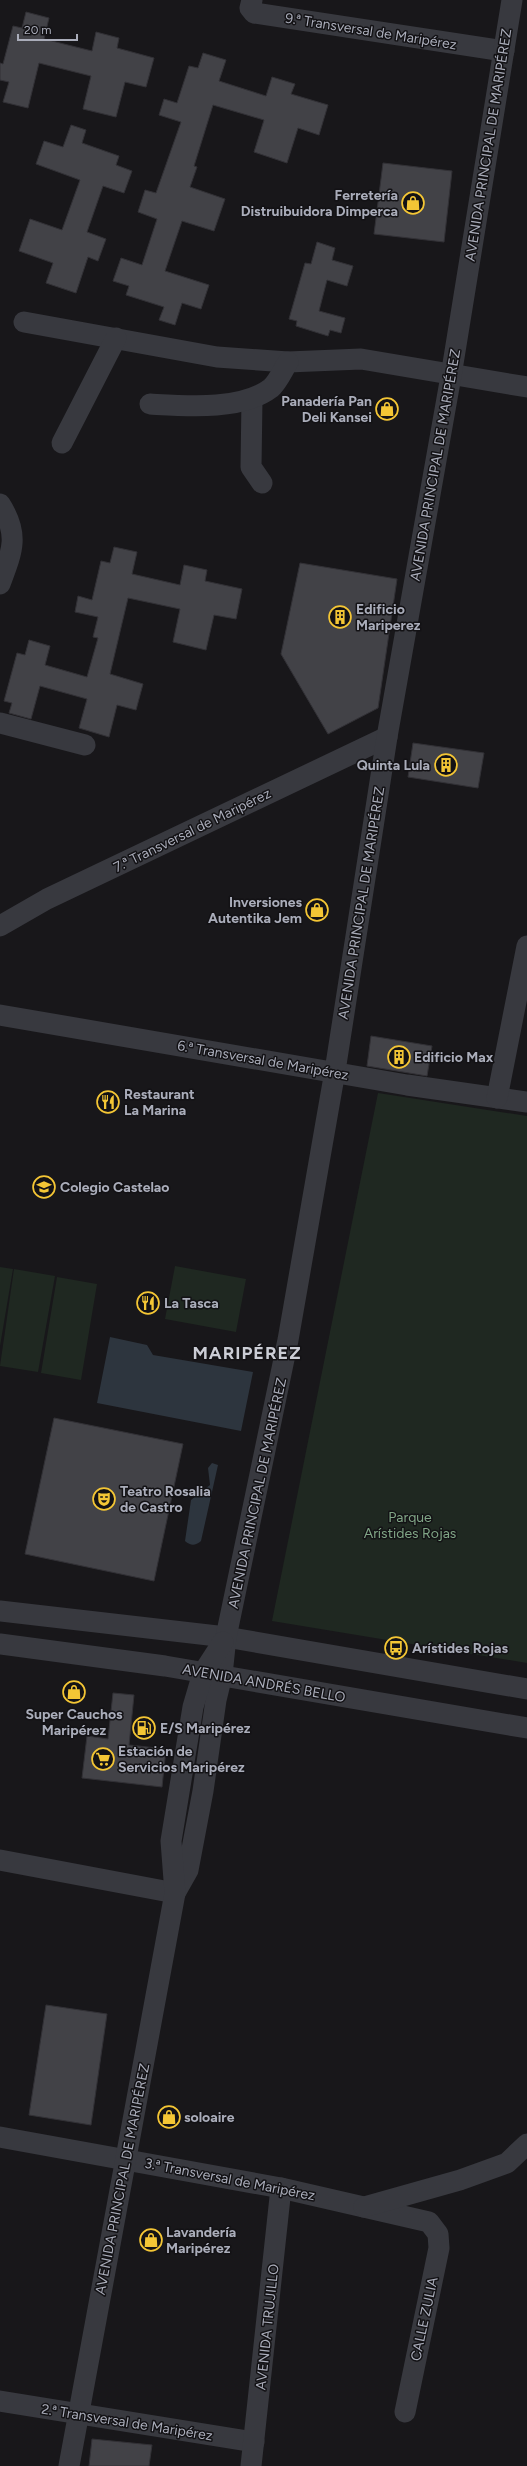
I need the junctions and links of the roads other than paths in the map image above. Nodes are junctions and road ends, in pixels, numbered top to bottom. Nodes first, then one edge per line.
1 (252, 0) edge
2 (512, 0) edge
3 (504, 51) junction
4 (24, 322) dead end
5 (116, 338) junction
6 (288, 362) junction
7 (450, 376) junction
8 (527, 387) edge
9 (252, 399) junction
10 (150, 404) dead end
11 (62, 443) dead end
12 (262, 483) dead end
13 (0, 504) edge
14 (0, 584) edge
15 (0, 723) edge
16 (387, 737) junction
17 (85, 746) dead end
18 (0, 926) edge
19 (527, 946) edge
20 (0, 1015) edge
21 (335, 1072) junction
22 (497, 1098) junction
23 (527, 1102) edge
24 (0, 1611) edge
25 (226, 1637) junction
26 (0, 1644) edge
27 (213, 1674) junction
28 (527, 1689) edge
29 (527, 1728) edge
30 (0, 1860) edge
31 (175, 1893) junction
32 (0, 2137) edge
33 (527, 2144) edge
34 (126, 2159) junction
35 (281, 2188) junction
36 (363, 2207) junction
37 (434, 2227) joint
38 (0, 2402) edge
39 (405, 2412) dead end
40 (78, 2416) junction
41 (254, 2442) junction
42 (69, 2466) edge
43 (251, 2466) edge

1 - 3 street, 9.ª Transversal de Maripérez
2 - 3 street, AVENIDA PRINCIPAL DE MARIPÉREZ
3 - 7 street, AVENIDA PRINCIPAL DE MARIPÉREZ
4 - 5 street
5 - 6 street
5 - 11 street
6 - 7 street
6 - 9 street
7 - 8 street
7 - 16 street, AVENIDA PRINCIPAL DE MARIPÉREZ
9 - 10 street
9 - 12 street
13 - 14 street
15 - 17 street
16 - 18 street, 7.ª Transversal de Maripérez
16 - 21 street, AVENIDA PRINCIPAL DE MARIPÉREZ
19 - 22 street
20 - 21 street, 6.ª Transversal de Maripérez
21 - 22 street, 6.ª Transversal de Maripérez
21 - 25 street, AVENIDA PRINCIPAL DE MARIPÉREZ
22 - 23 street, 6.ª Transversal de Maripérez
24 - 25 street
25 - 27 street, AVENIDA PRINCIPAL DE MARIPÉREZ
25 - 28 street
26 - 27 street, AVENIDA ANDRÉS BELLO
27 - 29 street, AVENIDA ANDRÉS BELLO
27 - 31 street, AVENIDA PRINCIPAL DE MARIPÉREZ
30 - 31 street
31 - 34 street, AVENIDA PRINCIPAL DE MARIPÉREZ
32 - 34 street, 3.ª Transversal de Maripérez
33 - 36 street
34 - 35 street, 3.ª Transversal de Maripérez
34 - 40 street, AVENIDA PRINCIPAL DE MARIPÉREZ
35 - 36 street, 3.ª Transversal de Maripérez
35 - 41 street, AVENIDA TRUJILLO
36 - 37 street, 3.ª Transversal de Maripérez
37 - 39 street, CALLE ZULIA
38 - 40 street, 2.ª Transversal de Maripérez
40 - 41 street, 2.ª Transversal de Maripérez
40 - 42 street, AVENIDA PRINCIPAL DE MARIPÉREZ
41 - 43 street, AVENIDA TRUJILLO

